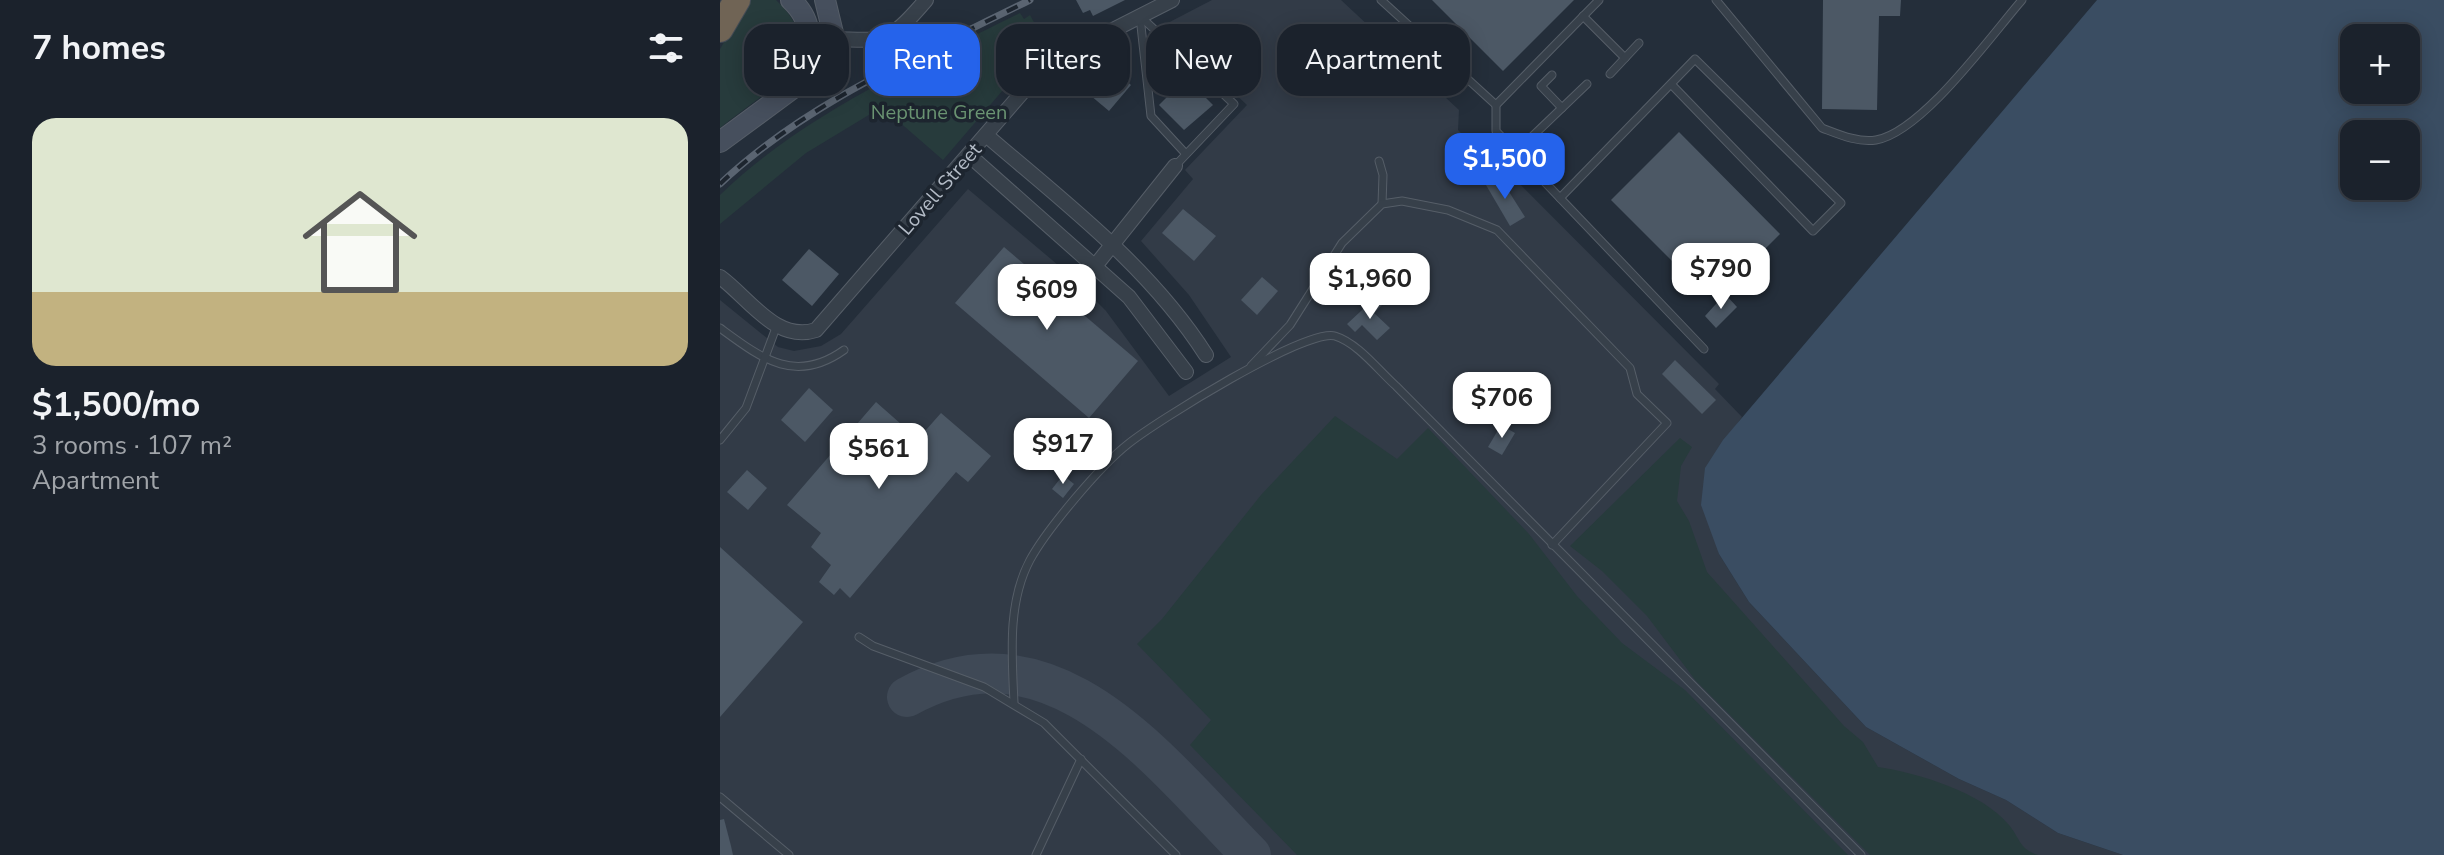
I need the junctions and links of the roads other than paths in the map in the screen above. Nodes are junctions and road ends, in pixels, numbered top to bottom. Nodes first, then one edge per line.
1 (737, 0) edge
2 (791, 0) edge
3 (825, 0) edge
4 (926, 0) edge
5 (1172, 0) edge
6 (1381, 0) edge
7 (1599, 0) edge
8 (1716, 0) edge
9 (2022, 0) edge
10 (1140, 16) junction
11 (1583, 16) junction
12 (806, 24) edge
13 (831, 24) edge
14 (720, 29) edge
15 (849, 39) edge
16 (1639, 43) dead end
17 (1625, 58) junction
18 (1610, 74) dead end
19 (1552, 75) dead end
20 (1587, 84) dead end
21 (1671, 84) junction
22 (781, 96) edge
23 (1496, 105) junction
24 (1562, 108) junction
25 (986, 135) junction
26 (720, 142) edge
27 (1516, 152) junction
28 (1185, 153) junction
29 (969, 155) junction
30 (1379, 161) dead end
31 (1175, 166) joint
32 (1560, 198) junction
33 (1382, 204) junction
34 (1113, 244) junction
35 (1096, 265) junction
36 (720, 277) edge
37 (777, 325) junction
38 (720, 328) edge
39 (1198, 342) junction
40 (1704, 349) dead end
41 (844, 350) dead end
42 (1206, 355) dead end
43 (1178, 359) junction
44 (764, 360) junction
45 (1186, 372) dead end
46 (1244, 373) junction
47 (720, 440) edge
48 (1552, 545) junction
49 (859, 637) dead end
50 (1014, 703) junction
51 (1081, 759) junction
52 (720, 797) edge
53 (789, 855) edge
54 (1036, 855) edge
55 (1176, 855) edge
56 (1861, 855) edge

1 - 14 highway
2 - 12 main road
3 - 13 main road
4 - 15 street
5 - 10 street, Lovell Street
6 - 23 lane
7 - 11 lane
8 - 9 lane
10 - 25 street, Lovell Street
10 - 28 lane
10 - 28 lane
11 - 17 lane
11 - 23 lane
16 - 17 lane
17 - 18 lane
19 - 24 lane
20 - 24 lane
21 - 21 lane
21 - 32 lane
22 - 26 main road
23 - 27 lane
24 - 27 lane
25 - 29 street, Lovell Street
25 - 34 street
27 - 32 lane
28 - 31 lane
29 - 35 street
29 - 37 street, Lovell Street
30 - 33 lane
31 - 34 street
32 - 40 lane
33 - 46 lane
33 - 48 lane
34 - 35 street
34 - 39 street
35 - 43 street
36 - 37 street
37 - 44 lane
38 - 44 lane
39 - 42 street
39 - 43 street
41 - 44 lane
43 - 45 street
44 - 47 lane
46 - 48 lane
46 - 50 lane
48 - 56 lane
49 - 50 lane
50 - 51 lane
51 - 54 lane
51 - 55 lane
52 - 53 lane

